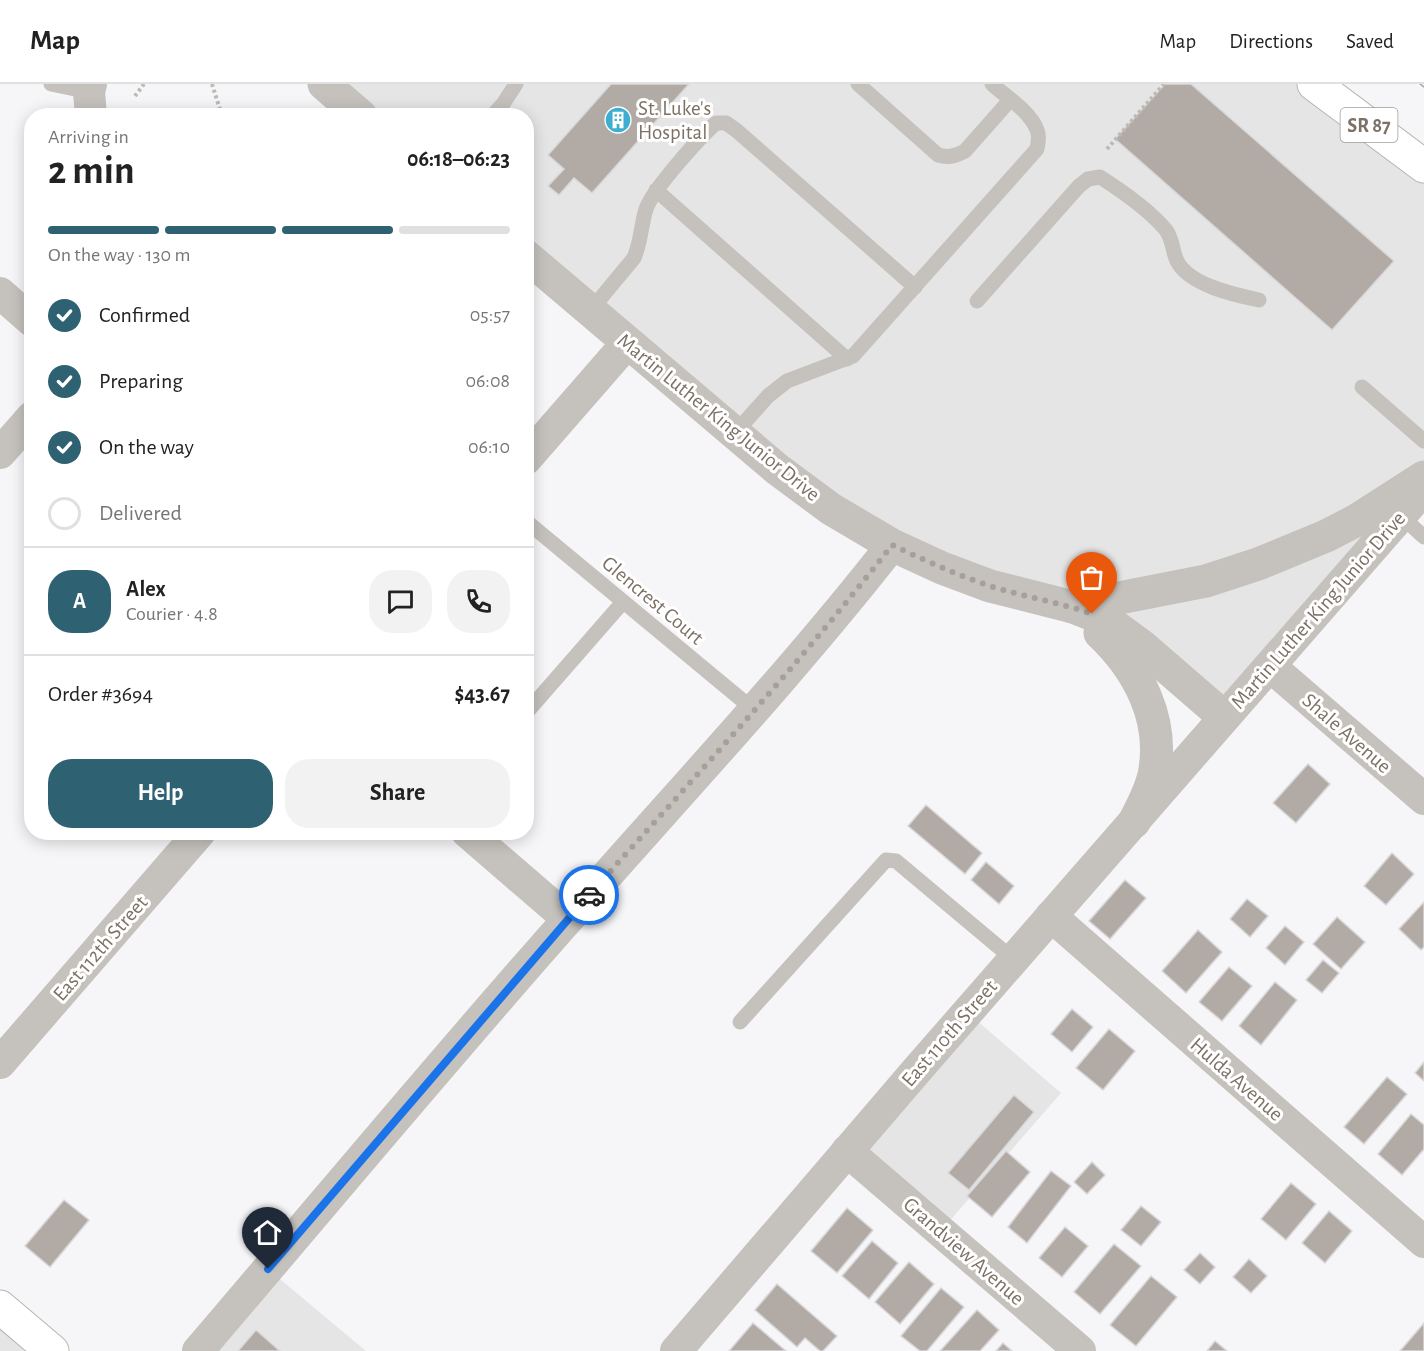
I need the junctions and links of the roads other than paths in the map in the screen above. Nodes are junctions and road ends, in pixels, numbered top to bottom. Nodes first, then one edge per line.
1 (51, 84) edge
2 (324, 84) edge
3 (515, 84) edge
4 (858, 84) edge
5 (992, 84) edge
6 (1314, 84) edge
7 (91, 97) edge
8 (1010, 100) junction
9 (352, 108) edge
10 (499, 108) edge
11 (1424, 166) edge
12 (656, 190) junction
13 (534, 263) edge
14 (915, 286) junction
15 (0, 293) edge
16 (1259, 300) dead end
17 (977, 301) dead end
18 (590, 310) junction
19 (24, 314) edge
20 (628, 342) junction
21 (847, 359) junction
22 (1362, 387) dead end
23 (24, 426) edge
24 (735, 434) junction
25 (1424, 441) edge
26 (534, 450) edge
27 (0, 453) edge
28 (1424, 477) edge
29 (1424, 489) edge
30 (1401, 516) junction
31 (534, 528) edge
32 (1424, 537) edge
33 (892, 545) junction
34 (623, 602) junction
35 (1073, 607) junction
36 (1270, 666) junction
37 (534, 704) edge
38 (754, 710) junction
39 (1224, 717) junction
40 (1424, 800) edge
41 (1134, 822) junction
42 (193, 840) edge
43 (476, 840) edge
44 (1051, 916) junction
45 (568, 919) junction
46 (1013, 959) junction
47 (740, 1022) dead end
48 (0, 1063) edge
49 (847, 1151) junction
50 (1424, 1242) edge
51 (0, 1307) edge
52 (52, 1351) edge
53 (198, 1351) edge
54 (676, 1351) edge
55 (1080, 1351) edge

1 - 7 lane
2 - 9 street
3 - 10 lane
4 - 8 lane
5 - 8 lane
6 - 11 main road, SR 87
8 - 14 lane
12 - 14 lane
12 - 18 lane
12 - 21 lane
13 - 18 street, Martin Luther King Junior Drive
14 - 21 lane
15 - 19 street
16 - 17 lane
18 - 20 street, Martin Luther King Junior Drive
20 - 24 street, Martin Luther King Junior Drive
20 - 26 street
21 - 24 lane
22 - 25 lane
23 - 27 street
24 - 33 street, Martin Luther King Junior Drive
28 - 35 street
29 - 30 street, Martin Luther King Junior Drive
30 - 32 lane
30 - 36 street, Martin Luther King Junior Drive
31 - 34 lane, Glencrest Court
33 - 35 street, Martin Luther King Junior Drive
33 - 38 street
34 - 37 lane
34 - 38 lane, Glencrest Court
35 - 39 street, Martin Luther King Junior Drive
35 - 41 street
36 - 39 street, Martin Luther King Junior Drive
36 - 40 street, Shale Avenue
38 - 45 street
39 - 41 street, East 110th Street
41 - 44 street, East 110th Street
42 - 48 street, East 112th Street
43 - 45 street
44 - 46 street, East 110th Street
44 - 50 street, Hulda Avenue
45 - 53 street
46 - 47 lane
46 - 49 street, East 110th Street
49 - 54 street, East 110th Street
49 - 55 street, Grandview Avenue
51 - 52 main road

